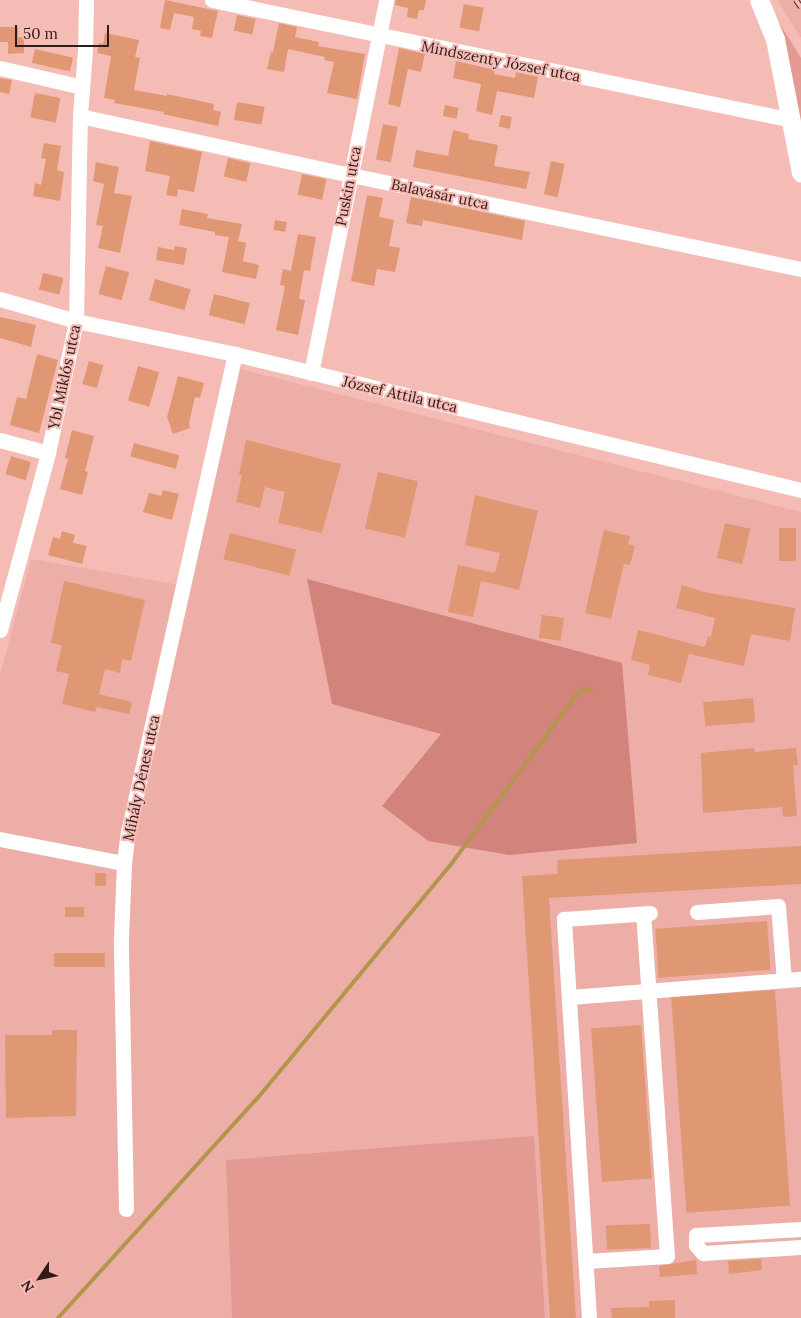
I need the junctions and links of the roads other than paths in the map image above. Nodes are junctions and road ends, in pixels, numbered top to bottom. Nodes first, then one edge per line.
1 (86, 0) edge
2 (212, 0) edge
3 (386, 0) edge
4 (759, 0) edge
5 (379, 36) junction
6 (0, 68) edge
7 (82, 87) junction
8 (80, 116) junction
9 (792, 120) junction
10 (801, 173) edge
11 (351, 175) junction
12 (801, 268) edge
13 (0, 299) edge
14 (76, 321) junction
15 (235, 354) junction
16 (311, 373) junction
17 (0, 440) edge
18 (48, 453) junction
19 (801, 490) edge
20 (2, 612) edge
21 (0, 630) edge
22 (0, 839) edge
23 (124, 863) junction
24 (697, 912) dead end
25 (801, 979) edge
26 (784, 980) junction
27 (649, 990) junction
28 (570, 997) junction
29 (126, 1209) dead end
30 (801, 1229) edge
31 (756, 1231) junction
32 (801, 1248) edge
33 (757, 1250) junction
34 (586, 1261) junction
35 (589, 1318) edge

1 - 7 street, Ybl Miklós utca
2 - 5 street, Mindszenty József utca
3 - 5 street, Puskin utca
4 - 9 main road
5 - 9 street, Mindszenty József utca
5 - 11 street, Puskin utca
6 - 7 street
7 - 8 street, Ybl Miklós utca
8 - 11 street, Balavásár utca
8 - 14 street, Ybl Miklós utca
9 - 10 main road
11 - 12 street, Balavásár utca
11 - 16 street, Puskin utca
13 - 14 street, József Attila utca
14 - 15 street, József Attila utca
14 - 18 street, Ybl Miklós utca
15 - 16 street, József Attila utca
15 - 23 street, Mihály Dénes utca
16 - 19 street, József Attila utca
17 - 18 street
18 - 20 street, Ybl Miklós utca
20 - 21 street, Ybl Miklós utca
22 - 23 street
23 - 29 street, Mihály Dénes utca
24 - 26 street
25 - 26 street
26 - 27 street
27 - 28 street
27 - 28 street
27 - 34 street
28 - 34 street
30 - 31 street
31 - 33 street
31 - 33 street
32 - 33 street
34 - 35 street

